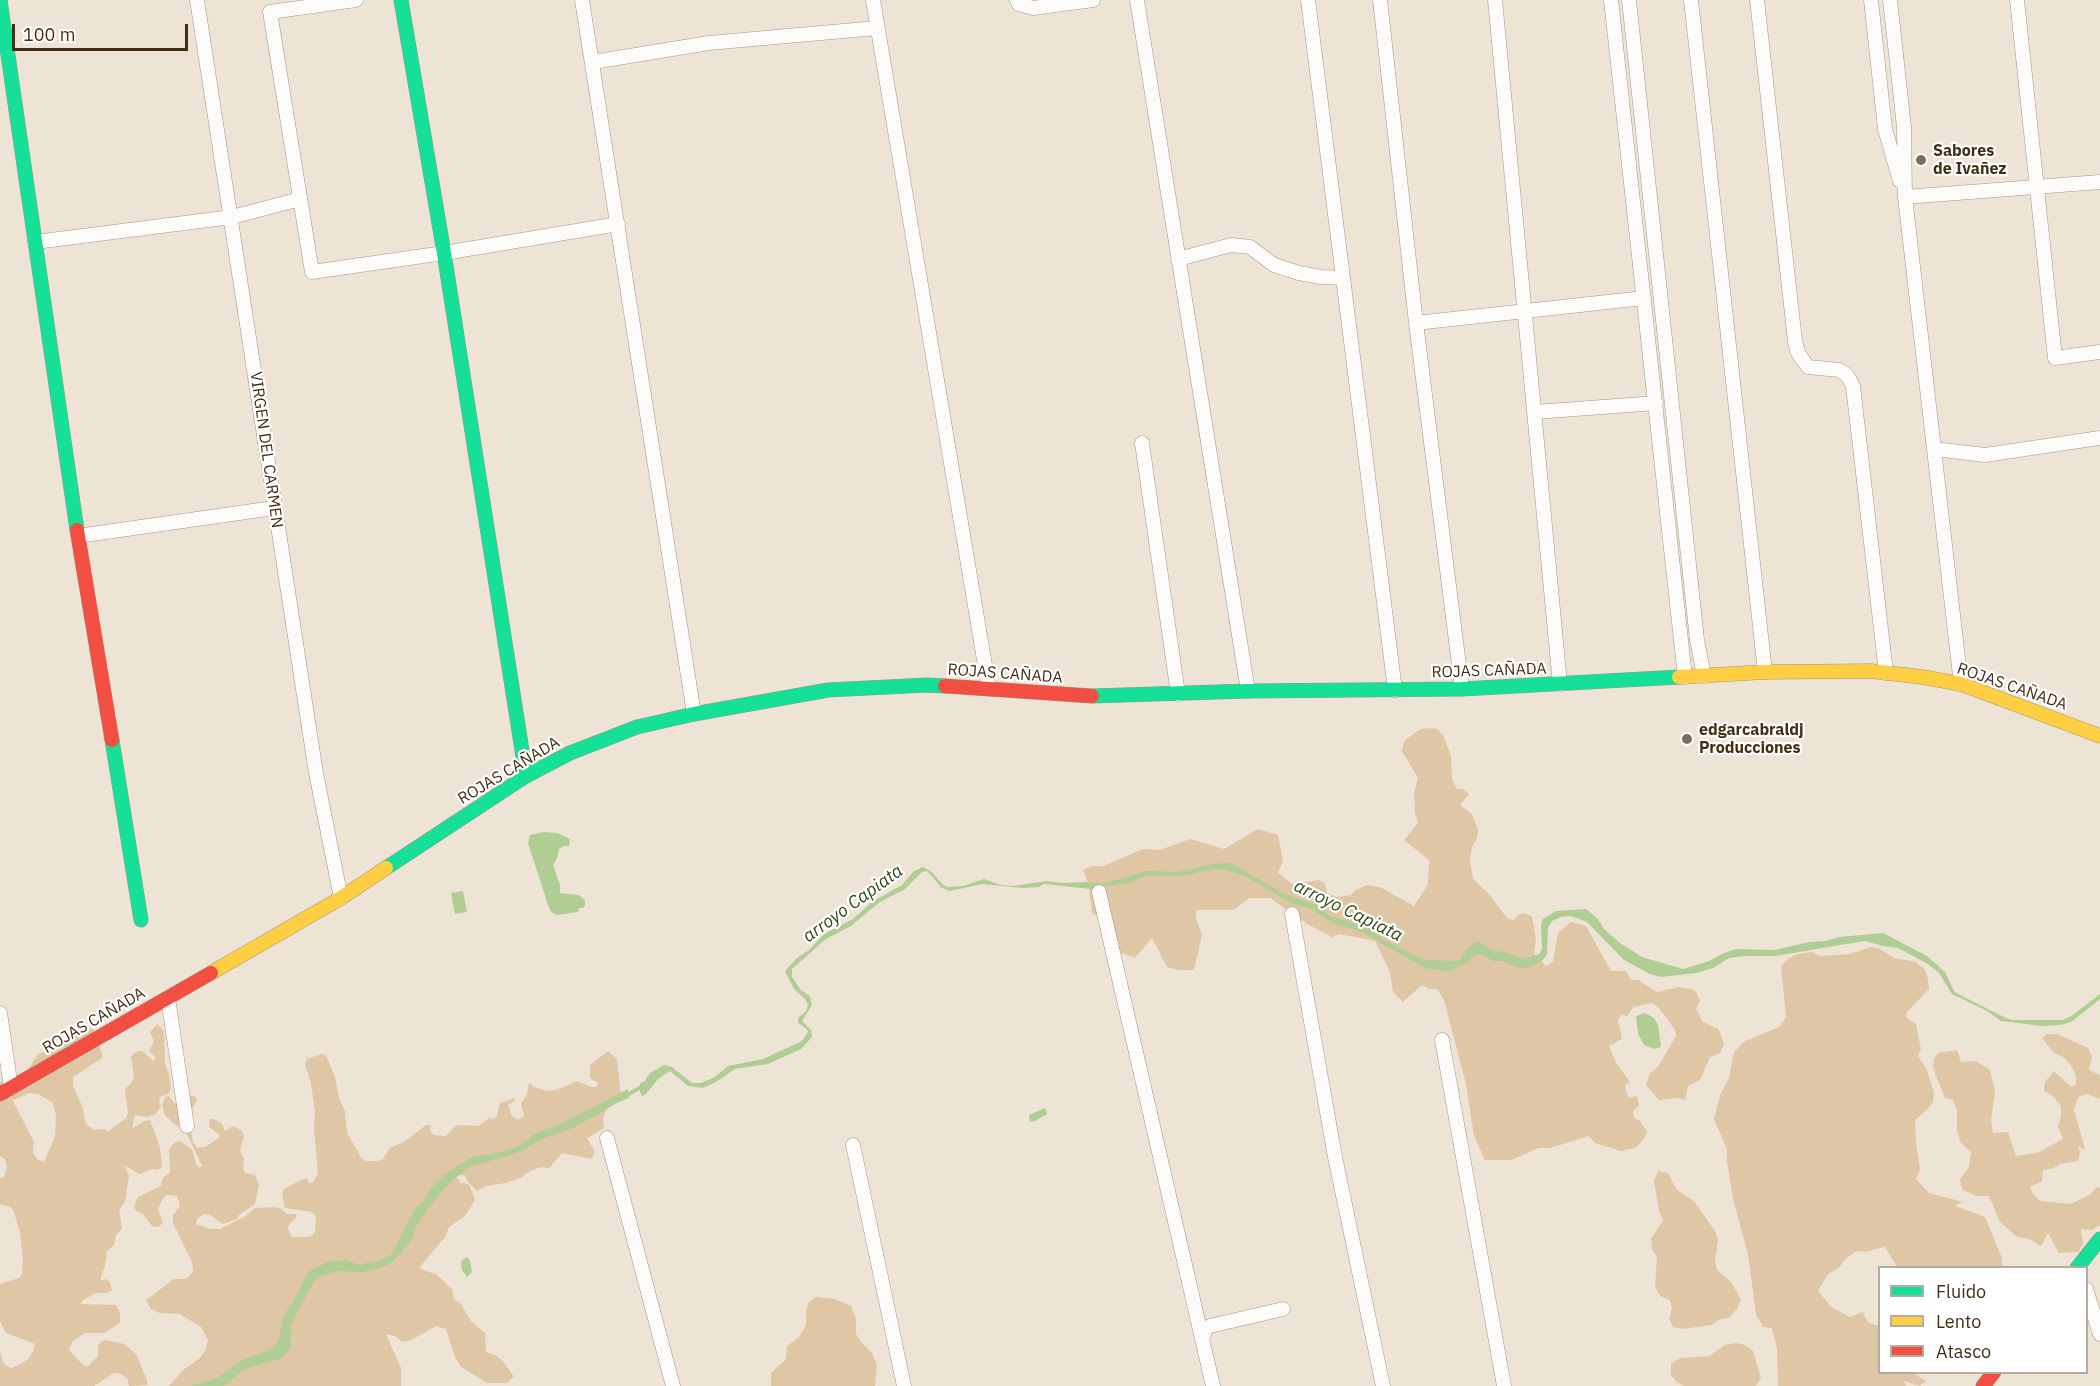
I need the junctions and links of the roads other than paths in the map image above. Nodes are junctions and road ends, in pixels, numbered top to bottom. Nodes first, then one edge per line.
1 (0, 0) edge
2 (197, 0) edge
3 (356, 0) edge
4 (400, 0) edge
5 (582, 0) edge
6 (873, 0) edge
7 (1017, 0) edge
8 (1086, 0) edge
9 (1137, 0) edge
10 (1308, 0) edge
11 (1380, 0) edge
12 (1495, 0) edge
13 (1611, 0) edge
14 (1629, 0) edge
15 (1690, 0) edge
16 (1757, 0) edge
17 (1871, 0) edge
18 (1890, 0) edge
19 (2017, 0) edge
20 (877, 28) junction
21 (593, 62) junction
22 (2100, 182) edge
23 (2038, 187) junction
24 (1905, 197) junction
25 (300, 199) junction
26 (232, 217) junction
27 (618, 224) junction
28 (35, 242) junction
29 (444, 253) junction
30 (1178, 259) junction
31 (1343, 278) junction
32 (1644, 298) junction
33 (1526, 310) junction
34 (1416, 323) junction
35 (2100, 352) edge
36 (1656, 402) junction
37 (1535, 412) junction
38 (2100, 438) edge
39 (1142, 443) dead end
40 (1934, 449) junction
41 (274, 508) junction
42 (78, 536) junction
43 (1765, 672) junction
44 (1886, 673) junction
45 (1704, 676) junction
46 (1685, 677) junction
47 (1560, 684) junction
48 (1961, 684) junction
49 (989, 689) junction
50 (1462, 689) junction
51 (1395, 690) junction
52 (1248, 691) junction
53 (1178, 694) junction
54 (694, 714) junction
55 (2100, 736) edge
56 (526, 776) junction
57 (1099, 892) dead end
58 (341, 898) junction
59 (1292, 914) dead end
60 (141, 920) dead end
61 (168, 998) junction
62 (0, 1012) edge
63 (1442, 1040) dead end
64 (5, 1091) edge
65 (187, 1126) dead end
66 (608, 1138) dead end
67 (853, 1145) dead end
68 (2100, 1239) edge
69 (2079, 1266) edge
70 (2088, 1295) edge
71 (1283, 1309) dead end
72 (2100, 1334) edge
73 (1202, 1339) junction
74 (1992, 1374) edge
75 (673, 1386) edge
76 (904, 1386) edge
77 (1213, 1386) edge
78 (1383, 1386) edge
79 (1504, 1386) edge
80 (1983, 1386) edge

1 - 28 main road
2 - 26 street, VIRGEN DEL CARMEN
3 - 25 street
4 - 29 main road
5 - 21 street
6 - 20 street
7 - 8 street
9 - 30 street
10 - 31 street
11 - 34 street
12 - 33 street
13 - 32 street
14 - 45 street
15 - 43 street
16 - 44 street
17 - 24 street
18 - 24 street
19 - 23 street
20 - 21 street
20 - 49 street
21 - 27 street
22 - 23 street
23 - 24 street
23 - 35 street
24 - 40 street
25 - 26 street
25 - 29 street
26 - 28 street
26 - 41 street, VIRGEN DEL CARMEN
27 - 29 street
27 - 54 street
28 - 42 main road
29 - 56 main road
30 - 31 street
30 - 52 street
31 - 51 street
32 - 33 street
32 - 36 street
33 - 34 street
33 - 37 street
34 - 50 street
36 - 37 street
36 - 46 street
37 - 47 street
38 - 40 street
39 - 53 street
40 - 48 street
41 - 42 street
41 - 58 street, VIRGEN DEL CARMEN
42 - 60 main road
43 - 44 main road, ROJAS CAÑADA
43 - 45 main road, ROJAS CAÑADA
44 - 48 main road, ROJAS CAÑADA
45 - 46 main road, ROJAS CAÑADA
46 - 47 main road, ROJAS CAÑADA
47 - 50 main road, ROJAS CAÑADA
48 - 55 main road, ROJAS CAÑADA
49 - 53 main road, ROJAS CAÑADA
49 - 54 main road, ROJAS CAÑADA
50 - 51 main road, ROJAS CAÑADA
51 - 52 main road, ROJAS CAÑADA
52 - 53 main road, ROJAS CAÑADA
54 - 56 main road, ROJAS CAÑADA
56 - 58 main road, ROJAS CAÑADA
57 - 73 street
58 - 61 main road, ROJAS CAÑADA
59 - 78 street
61 - 64 main road, ROJAS CAÑADA
61 - 65 street
62 - 64 street
63 - 79 street
66 - 75 street
67 - 76 street
68 - 69 main road
70 - 72 street
71 - 73 street
73 - 77 street
74 - 80 main road

